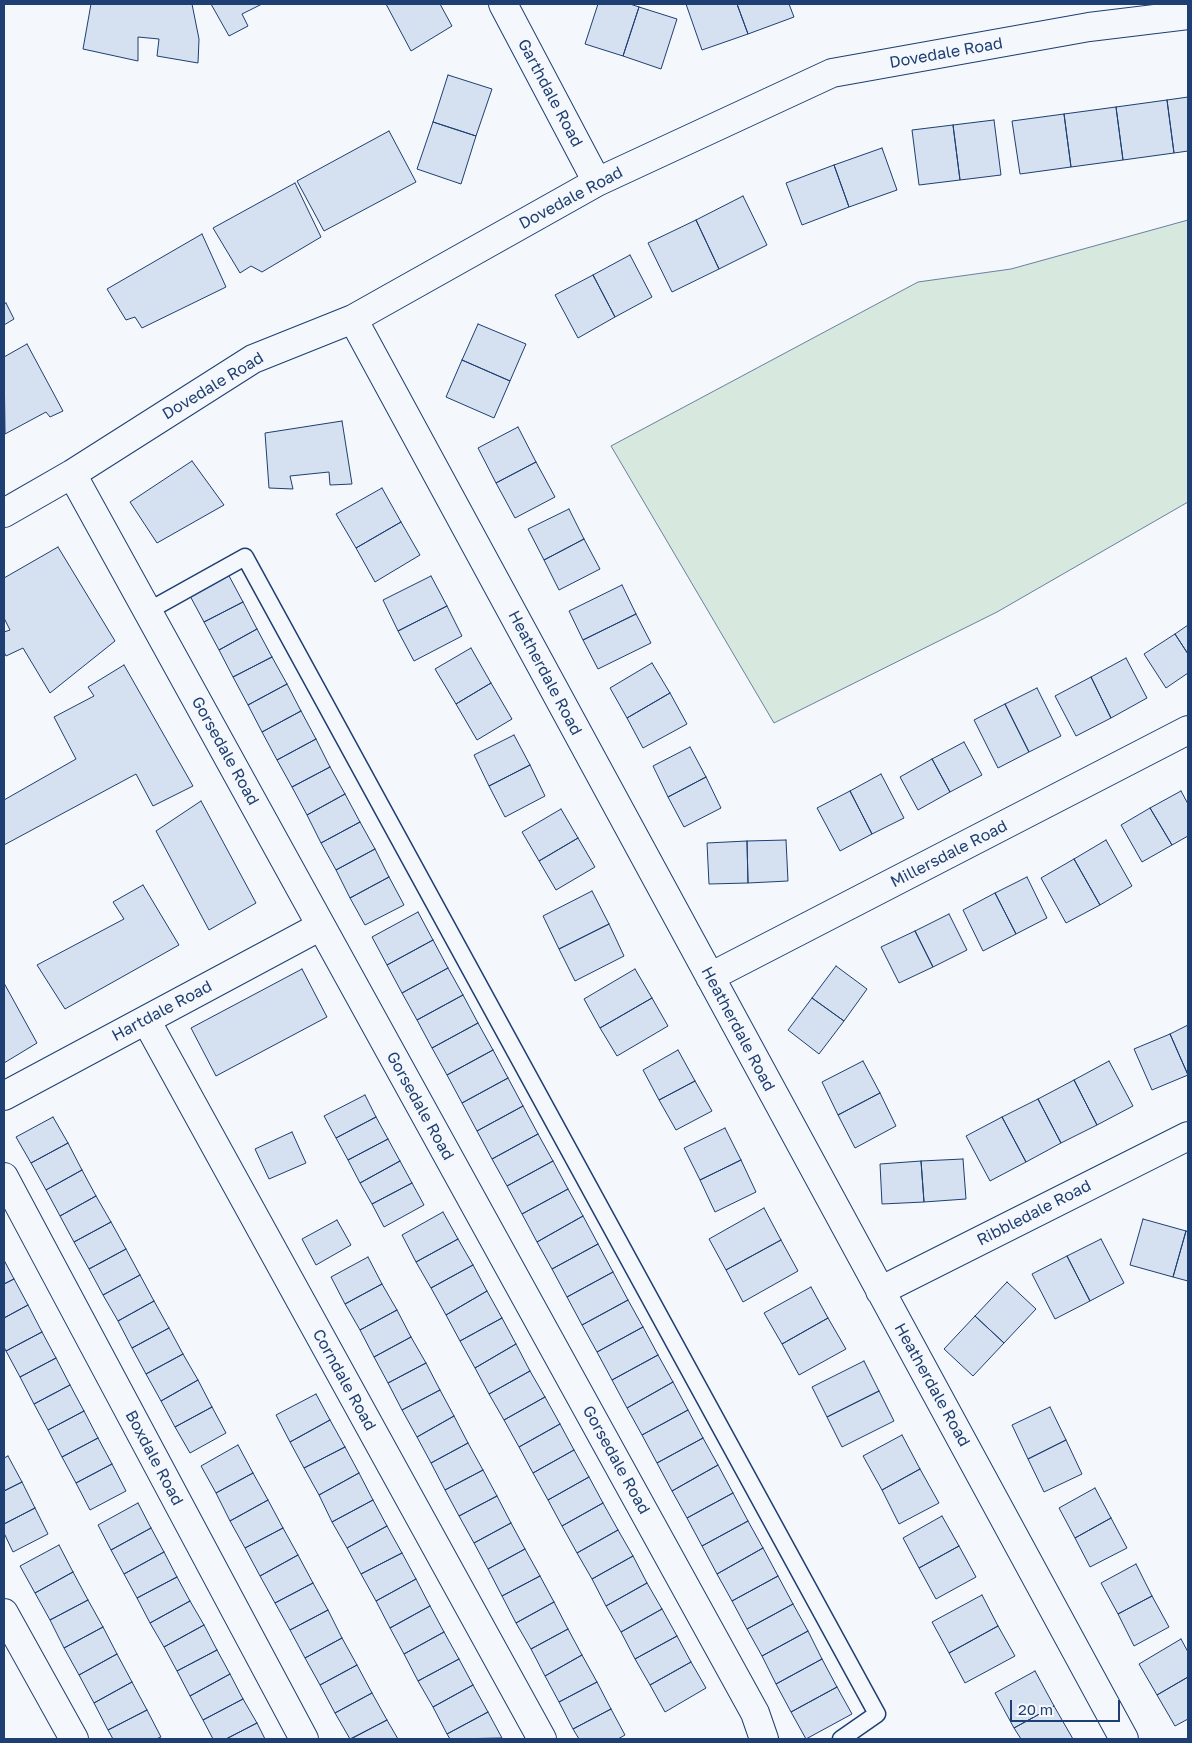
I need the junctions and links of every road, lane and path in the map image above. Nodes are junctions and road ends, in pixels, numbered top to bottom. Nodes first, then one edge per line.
1 (503, 4) edge
2 (1188, 15) edge
3 (597, 182) junction
4 (353, 319) junction
5 (72, 474) junction
6 (4, 513) edge
7 (148, 612) junction
8 (1188, 730) edge
9 (321, 926) junction
10 (710, 977) junction
11 (146, 1020) junction
12 (4, 1096) edge
13 (1188, 1136) edge
14 (4, 1177) edge
15 (880, 1291) junction
16 (4, 1613) edge
17 (74, 1739) edge
18 (304, 1739) edge
19 (542, 1739) edge
20 (764, 1739) edge
21 (841, 1739) edge
22 (1124, 1739) edge

1 - 3 street, Garthdale Road
2 - 3 street, Dovedale Road
3 - 4 street, Dovedale Road
4 - 5 street, Dovedale Road
4 - 10 street, Heatherdale Road
5 - 6 street, Dovedale Road
5 - 7 street, Gorsedale Road
7 - 9 street, Gorsedale Road
7 - 21 lane
8 - 10 street, Millersdale Road
9 - 11 street, Hartdale Road
9 - 20 street, Gorsedale Road
10 - 15 street, Heatherdale Road
11 - 12 street, Hartdale Road
11 - 19 street, Corndale Road
13 - 15 street, Ribbledale Road
14 - 18 street, Boxdale Road
15 - 22 street, Heatherdale Road
16 - 17 street

